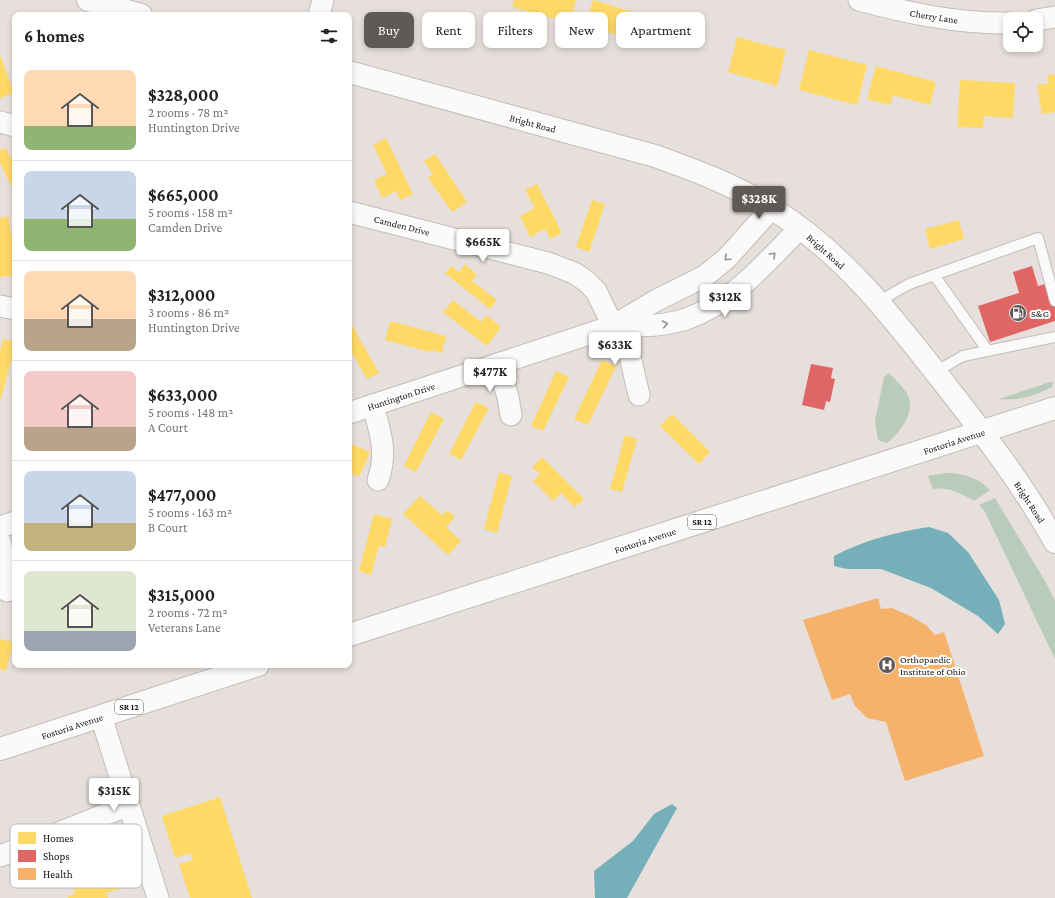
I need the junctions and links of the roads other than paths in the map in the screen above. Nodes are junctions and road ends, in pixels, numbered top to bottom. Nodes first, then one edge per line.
1 (88, 0) edge
2 (323, 0) edge
3 (859, 0) edge
4 (131, 12) edge
5 (320, 12) edge
6 (1055, 16) edge
7 (1043, 19) edge
8 (1003, 23) edge
9 (352, 73) edge
10 (0, 122) edge
11 (12, 125) edge
12 (772, 208) junction
13 (352, 213) edge
14 (800, 228) junction
15 (934, 276) junction
16 (1055, 301) edge
17 (878, 302) junction
18 (0, 306) edge
19 (12, 309) edge
20 (612, 326) junction
21 (1055, 337) edge
22 (988, 351) junction
23 (498, 364) junction
24 (935, 372) junction
25 (639, 395) dead end
26 (373, 405) junction
27 (1055, 408) edge
28 (352, 412) edge
29 (511, 415) dead end
30 (982, 433) junction
31 (378, 480) dead end
32 (12, 523) edge
33 (0, 527) edge
34 (0, 542) edge
35 (1055, 542) edge
36 (7, 591) dead end
37 (352, 634) edge
38 (249, 668) edge
39 (101, 716) junction
40 (0, 749) edge
41 (129, 805) junction
42 (81, 824) edge
43 (135, 824) edge
44 (142, 847) edge
45 (10, 852) edge
46 (0, 856) edge
47 (158, 898) edge

1 - 4 main road
2 - 5 street
3 - 8 street, Cherry Lane
6 - 7 street
9 - 12 main road, Bright Road
10 - 11 street
12 - 14 main road, Bright Road
12 -> 20 street, Huntington Drive
13 - 20 street, Camden Drive
14 - 17 main road, Bright Road
20 -> 14 street, Huntington Drive
15 - 16 lane
15 - 17 lane
15 - 22 lane
17 - 24 main road, Bright Road
18 - 19 street
20 - 23 street, Huntington Drive
20 - 25 street, Camden Drive
21 - 22 lane
22 - 24 lane
23 - 26 street, Huntington Drive
23 - 29 street
24 - 30 main road, Bright Road
26 - 28 street, Huntington Drive
26 - 31 street
27 - 30 main road, Fostoria Avenue / SR 12
30 - 35 main road, Bright Road
30 - 37 main road, Fostoria Avenue / SR 12
32 - 33 street
34 - 36 street
38 - 39 main road, Fostoria Avenue / SR 12
39 - 40 main road, Fostoria Avenue / SR 12
39 - 41 street
41 - 42 street
41 - 43 street
44 - 47 street
45 - 46 street

